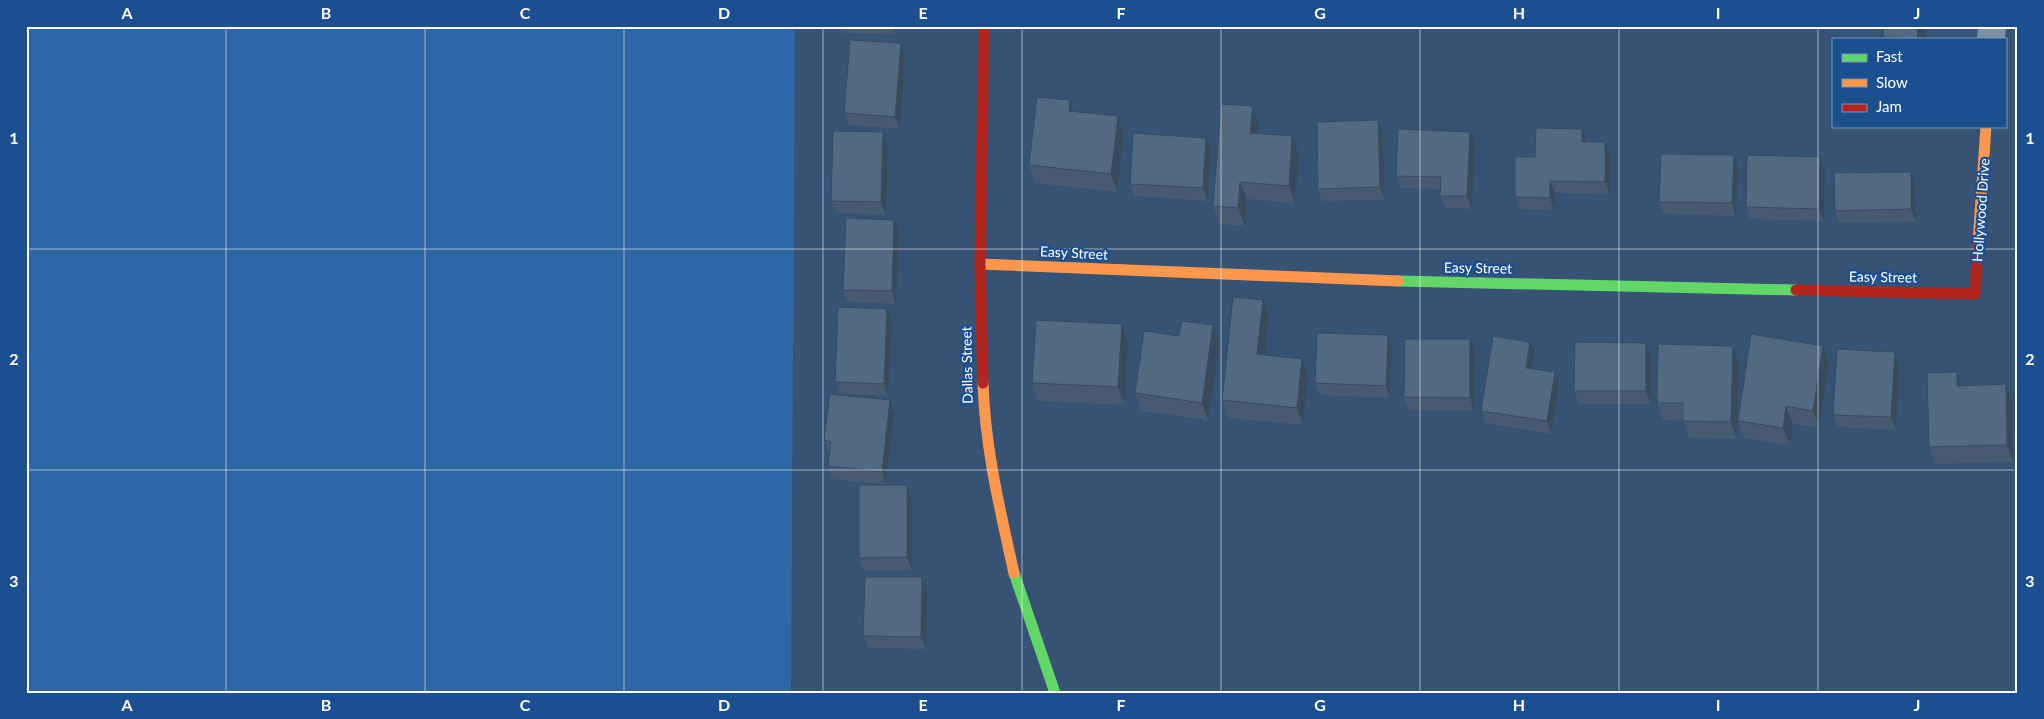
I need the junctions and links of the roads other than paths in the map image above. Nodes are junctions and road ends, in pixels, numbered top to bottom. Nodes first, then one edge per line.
1 (984, 26) edge
2 (1986, 128) edge
3 (980, 264) junction
4 (1975, 294) joint
5 (1055, 693) edge

1 - 3 street, Dallas Street
2 - 4 street, Hollywood Drive
3 - 4 street, Easy Street
3 - 5 street, Dallas Street

